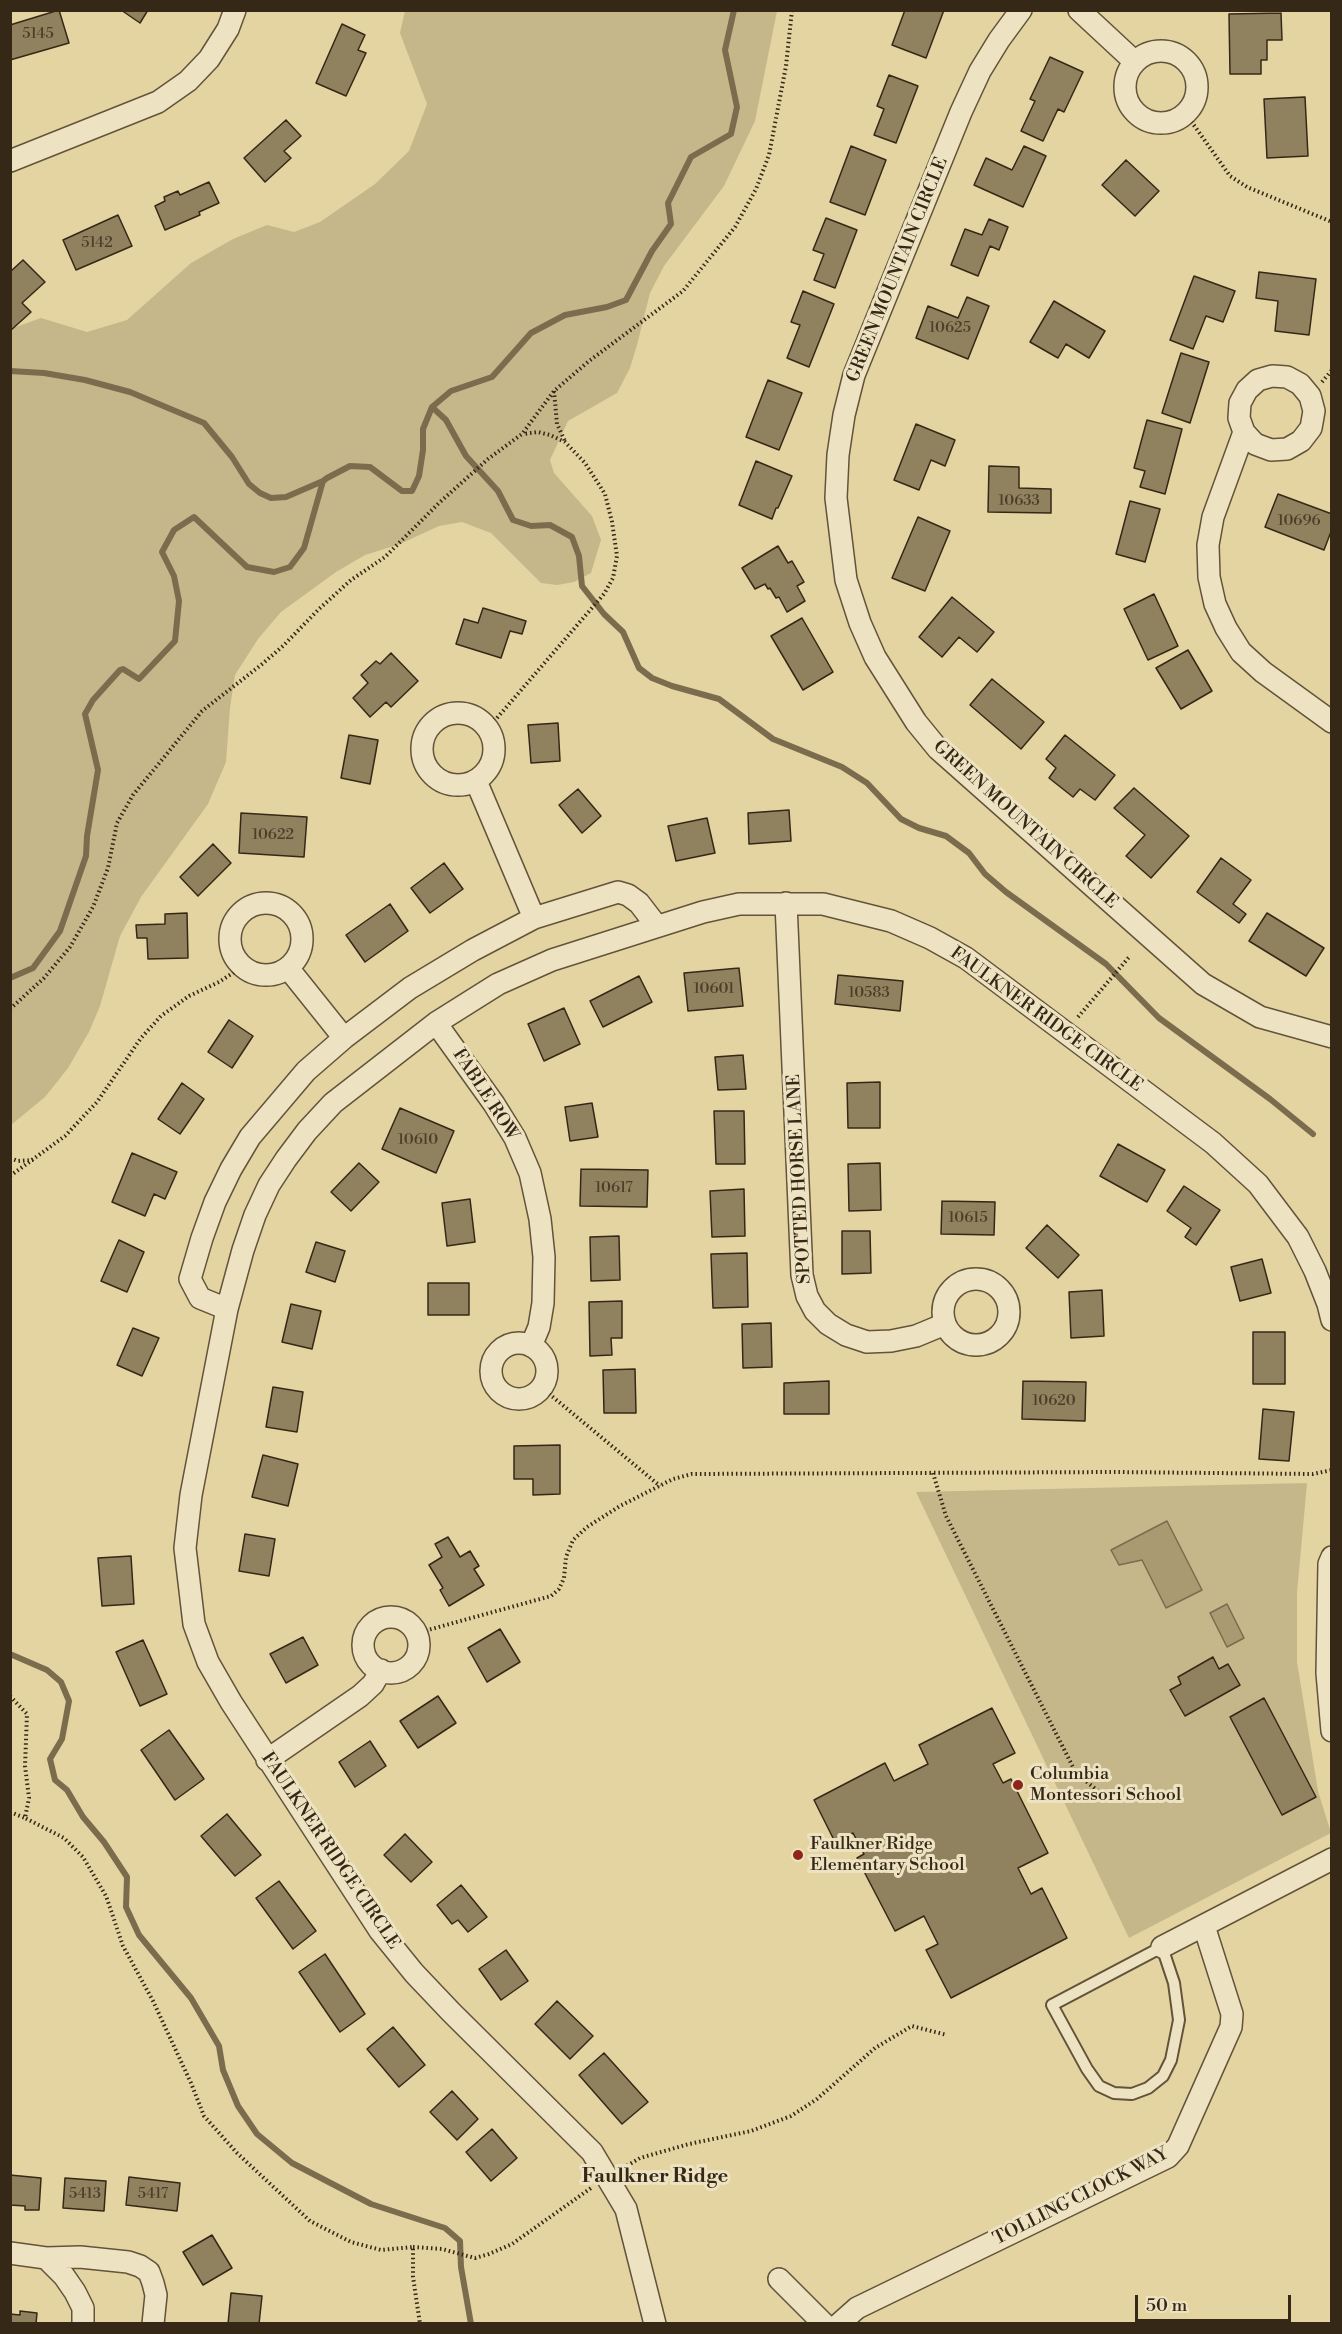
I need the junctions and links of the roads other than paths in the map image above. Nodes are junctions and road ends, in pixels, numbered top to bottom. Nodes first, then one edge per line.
1 (236, 10) edge
2 (1021, 10) edge
3 (1079, 10) edge
4 (1136, 62) junction
5 (10, 161) edge
6 (1244, 432) dead end
7 (1332, 722) edge
8 (476, 781) junction
9 (786, 903) junction
10 (534, 918) junction
11 (656, 925) junction
12 (288, 968) junction
13 (436, 1023) junction
14 (1332, 1037) edge
15 (344, 1038) junction
16 (227, 1309) junction
17 (1332, 1320) edge
18 (945, 1324) dead end
19 (531, 1346) junction
20 (1332, 1557) edge
21 (381, 1670) junction
22 (1332, 1731) edge
23 (267, 1760) junction
24 (1332, 1859) edge
25 (1204, 1926) junction
26 (1162, 1947) junction
27 (10, 2253) edge
28 (46, 2258) junction
29 (779, 2279) dead end
30 (83, 2324) edge
31 (153, 2324) edge
32 (656, 2324) edge
33 (824, 2324) edge
34 (840, 2324) edge

1 - 5 street
2 - 14 street, GREEN MOUNTAIN CIRCLE
3 - 4 street
4 - 4 street
6 - 7 street
8 - 8 street
8 - 10 street
9 - 11 street, FAULKNER RIDGE CIRCLE
9 - 17 street, FAULKNER RIDGE CIRCLE
9 - 18 street, SPOTTED HORSE LANE
10 - 11 street
10 - 15 street
11 - 13 street, FAULKNER RIDGE CIRCLE
12 - 12 street
12 - 15 street
13 - 16 street, FAULKNER RIDGE CIRCLE
13 - 19 street, FABLE ROW
15 - 16 street
16 - 23 street, FAULKNER RIDGE CIRCLE
19 - 19 street
20 - 22 street
21 - 21 street
21 - 23 street
23 - 32 street, FAULKNER RIDGE CIRCLE
24 - 25 street
25 - 26 street
25 - 34 street, TOLLING CLOCK WAY
26 - 26 lane
27 - 28 street
28 - 30 street
28 - 31 street
29 - 33 street

